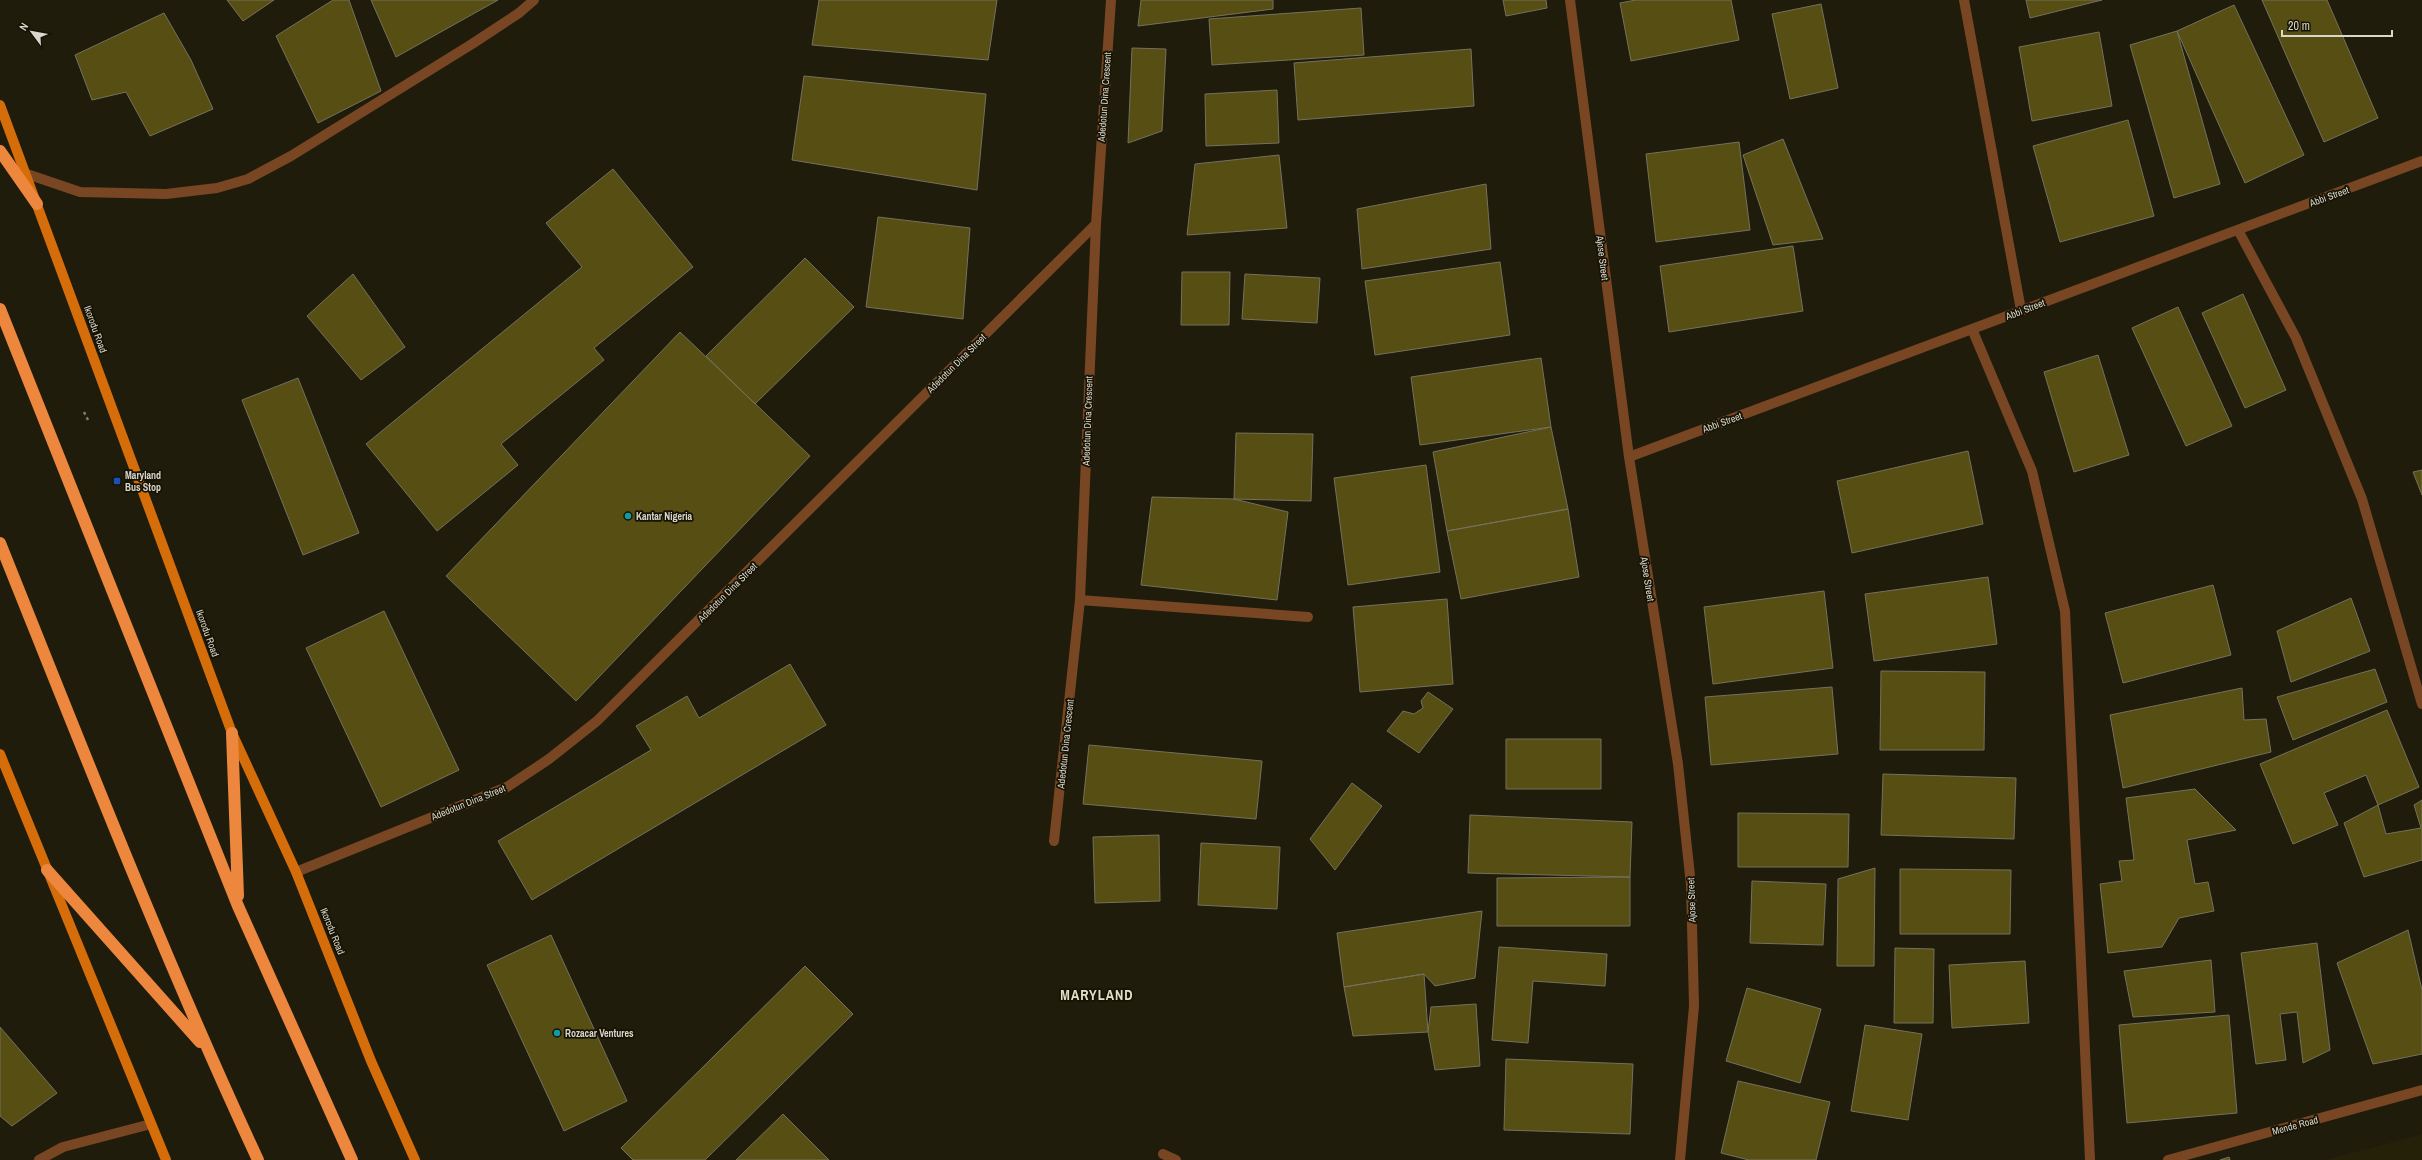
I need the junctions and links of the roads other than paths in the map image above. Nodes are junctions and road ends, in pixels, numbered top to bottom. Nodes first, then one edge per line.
1 (534, 0) edge
2 (1111, 0) edge
3 (1570, 0) edge
4 (1964, 0) edge
5 (0, 105) edge
6 (0, 151) edge
7 (2422, 161) edge
8 (27, 174) junction
9 (37, 204) junction
10 (1096, 224) junction
11 (2238, 230) junction
12 (0, 309) edge
13 (2021, 310) junction
14 (1972, 329) junction
15 (1629, 457) junction
16 (0, 543) edge
17 (1080, 600) junction
18 (1308, 617) dead end
19 (2422, 704) edge
20 (232, 733) junction
21 (0, 754) edge
22 (1054, 841) dead end
23 (47, 870) junction
24 (296, 872) junction
25 (238, 906) junction
26 (207, 1050) junction
27 (2422, 1090) edge
28 (151, 1124) junction
29 (1163, 1154) dead end
30 (39, 1160) edge
31 (166, 1160) edge
32 (258, 1160) edge
33 (352, 1160) edge
34 (415, 1160) edge
35 (1176, 1160) edge
36 (1680, 1160) edge
37 (2090, 1160) edge
38 (2168, 1160) edge

1 - 8 street
2 - 10 street, Adedotun Dina Crescent
3 - 15 street, Ajose Street
4 - 13 street
5 - 8 main road, Ikorodu Road
6 - 9 highway
7 - 11 street, Abbi Street
8 - 9 main road, Ikorodu Road
9 - 20 main road, Ikorodu Road
10 - 17 street, Adedotun Dina Crescent
10 - 24 street, Adedotun Dina Street
11 - 13 street, Abbi Street
11 - 19 street
12 - 25 highway
13 - 14 street, Abbi Street
14 - 15 street, Abbi Street
14 - 37 street
15 - 36 street, Ajose Street
16 - 26 highway
17 - 18 street
17 - 22 street, Adedotun Dina Crescent
20 - 24 main road, Ikorodu Road
20 - 25 highway
21 - 23 main road
23 - 26 highway
23 - 28 main road
24 - 34 main road, Ikorodu Road
25 - 33 highway
26 - 32 highway
27 - 38 street, Mende Road
28 - 30 street
28 - 31 main road
29 - 35 street

